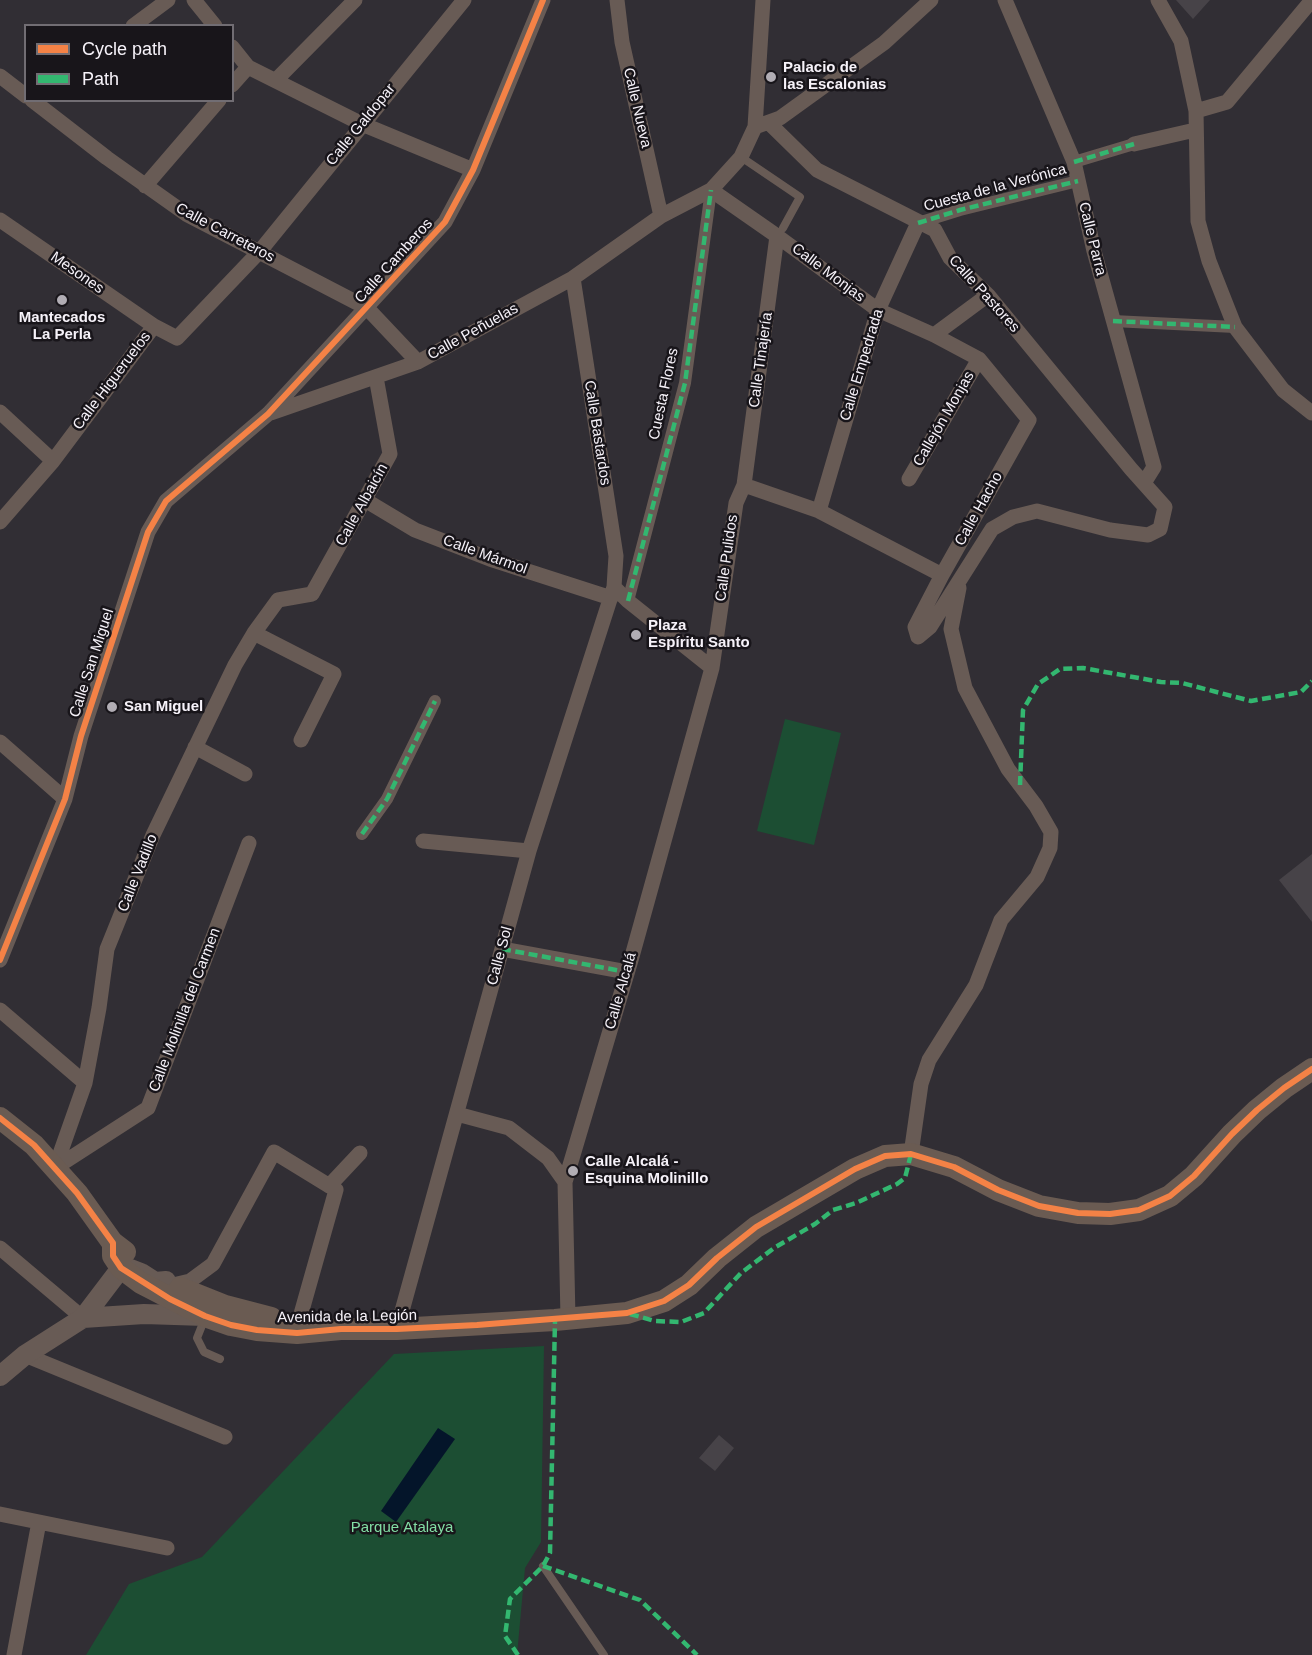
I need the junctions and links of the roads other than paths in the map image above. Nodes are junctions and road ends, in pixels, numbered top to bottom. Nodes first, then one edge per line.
1 (168, 0) edge
2 (194, 0) edge
3 (355, 0) edge
4 (464, 0) edge
5 (543, 0) edge
6 (617, 0) edge
7 (763, 0) edge
8 (931, 0) edge
9 (1005, 0) edge
10 (1158, 0) edge
11 (1312, 0) edge
12 (137, 24) edge
13 (213, 24) edge
14 (234, 50) edge
15 (248, 67) junction
16 (0, 76) edge
17 (276, 80) junction
18 (234, 83) edge
19 (24, 94) edge
20 (35, 102) edge
21 (217, 102) edge
22 (1196, 111) junction
23 (362, 124) junction
24 (762, 125) junction
25 (1195, 130) junction
26 (1134, 144) joint
27 (741, 157) junction
28 (1074, 162) junction
29 (473, 170) junction
30 (1078, 181) junction
31 (145, 186) junction
32 (711, 190) junction
33 (661, 216) junction
34 (0, 220) edge
35 (918, 223) junction
36 (780, 232) junction
37 (260, 251) junction
38 (573, 278) junction
39 (987, 296) junction
40 (367, 308) junction
41 (878, 310) junction
42 (1113, 321) junction
43 (154, 326) junction
44 (1235, 327) junction
45 (934, 335) junction
46 (980, 359) junction
47 (418, 362) junction
48 (376, 377) junction
49 (0, 412) edge
50 (1312, 413) edge
51 (267, 414) junction
52 (53, 461) junction
53 (909, 479) dead end
54 (1144, 483) junction
55 (744, 485) junction
56 (364, 500) junction
57 (819, 512) junction
58 (0, 522) edge
59 (942, 575) junction
60 (961, 579) junction
61 (612, 593) junction
62 (278, 600) joint
63 (628, 601) junction
64 (254, 633) junction
65 (712, 668) junction
66 (435, 701) dead end
67 (301, 740) dead end
68 (0, 742) edge
69 (195, 747) junction
70 (245, 774) dead end
71 (65, 798) junction
72 (362, 834) dead end
73 (423, 841) dead end
74 (249, 843) dead end
75 (529, 851) junction
76 (502, 949) junction
77 (0, 960) edge
78 (627, 972) junction
79 (0, 1010) edge
80 (1312, 1069) edge
81 (85, 1083) junction
82 (458, 1114) junction
83 (0, 1118) edge
84 (360, 1153) dead end
85 (911, 1154) junction
86 (54, 1167) junction
87 (565, 1182) junction
88 (329, 1186) junction
89 (113, 1243) junction
90 (0, 1248) edge
91 (121, 1268) junction
92 (170, 1283) junction
93 (205, 1316) junction
94 (83, 1318) junction
95 (568, 1318) junction
96 (299, 1321) junction
97 (341, 1329) junction
98 (397, 1329) junction
99 (25, 1355) junction
100 (220, 1359) dead end
101 (0, 1376) edge
102 (225, 1437) dead end
103 (0, 1514) edge
104 (39, 1522) junction
105 (168, 1548) dead end
106 (543, 1566) dead end
107 (14, 1655) edge
108 (604, 1655) edge

1 - 12 street
2 - 13 street
3 - 17 street
4 - 23 street, Calle Galdopar
5 - 29 street, Calle Camberos
6 - 33 street, Calle Nueva
7 - 24 street
8 - 24 street
9 - 28 street, Calle Parra
10 - 22 street
11 - 22 street
14 - 15 street
15 - 17 street
15 - 18 street
16 - 19 street
17 - 23 street
20 - 31 street, Calle Carreteros
21 - 31 street
22 - 25 street
23 - 29 street
23 - 37 street, Calle Galdopar
24 - 27 street
24 - 35 street, Calle Pastores
25 - 26 street
25 - 44 street
26 - 28 street
27 - 32 street
27 - 36 lane
28 - 30 street, Calle Parra
29 - 40 street, Calle Camberos
30 - 35 street, Cuesta de la Verónica
30 - 42 street, Calle Parra
31 - 37 street, Calle Carreteros
32 - 33 street, Calle Peñuelas
32 - 36 street, Calle Monjas
32 - 63 street, Cuesta Flores
33 - 38 street, Calle Peñuelas
34 - 43 street, Mesones
35 - 39 street, Calle Pastores
35 - 41 street, Calle Empedrada
36 - 41 street, Calle Monjas
36 - 55 street, Calle Tinajería
37 - 40 street, Calle Carreteros
37 - 43 street, Calle Higueruelos
38 - 47 street, Calle Peñuelas
38 - 61 street, Calle Bastardos
39 - 45 street
39 - 54 street, Calle Pastores
40 - 47 street, Calle Carreteros
40 - 51 street, Calle Camberos
41 - 45 street, Calle Hacho
41 - 57 street, Calle Empedrada
42 - 44 street
42 - 54 street, Calle Parra
43 - 52 street, Calle Higueruelos
44 - 50 street
45 - 46 street, Calle Hacho
46 - 53 street, Callejón Monjas
46 - 59 street, Calle Hacho
47 - 48 street, Calle Peñuelas
48 - 51 street, Calle Peñuelas
48 - 56 street, Calle Albaicín
49 - 52 street
51 - 71 street, Calle San Miguel
52 - 58 street, Calle Higueruelos
54 - 60 street, Calle Pastores
55 - 57 street
55 - 65 street, Calle Pulidos
56 - 61 street, Calle Mármol
56 - 62 street, Calle Albaicín
57 - 59 street
59 - 60 street
60 - 85 street
61 - 63 street
61 - 75 street, Calle Sol
62 - 64 street, Calle Vadillo
63 - 65 street
64 - 67 street
64 - 69 street, Calle Vadillo
65 - 78 street, Calle Alcalá
66 - 72 street
68 - 71 street
69 - 70 street
69 - 81 street, Calle Vadillo
71 - 77 street, Calle San Miguel
73 - 75 street
74 - 86 street, Calle Molinilla del Carmen
75 - 76 street, Calle Sol
76 - 78 street
76 - 82 street, Calle Sol
78 - 87 street, Calle Alcalá
79 - 81 street
80 - 85 main road
81 - 86 street, Calle Vadillo
82 - 87 street
82 - 98 street, Calle Sol
83 - 86 main road, Avenida de la Legión
84 - 88 street
85 - 95 main road, Avenida de la Legión
86 - 89 main road, Avenida de la Legión
87 - 95 street, Calle Alcalá
88 - 92 street
88 - 96 street
89 - 91 main road, Avenida de la Legión
89 - 92 main road, Avenida de la Legión
90 - 94 street
91 - 92 street, Avenida de la Legión
91 - 93 main road, Avenida de la Legión
91 - 94 street
92 - 96 main road, Avenida de la Legión
93 - 94 street
93 - 97 main road, Avenida de la Legión
93 - 100 lane
94 - 99 street
95 - 98 main road, Avenida de la Legión
96 - 97 main road, Avenida de la Legión
97 - 98 main road, Avenida de la Legión
99 - 101 street
99 - 102 street
103 - 104 street
104 - 105 street
104 - 107 street
106 - 108 lane

